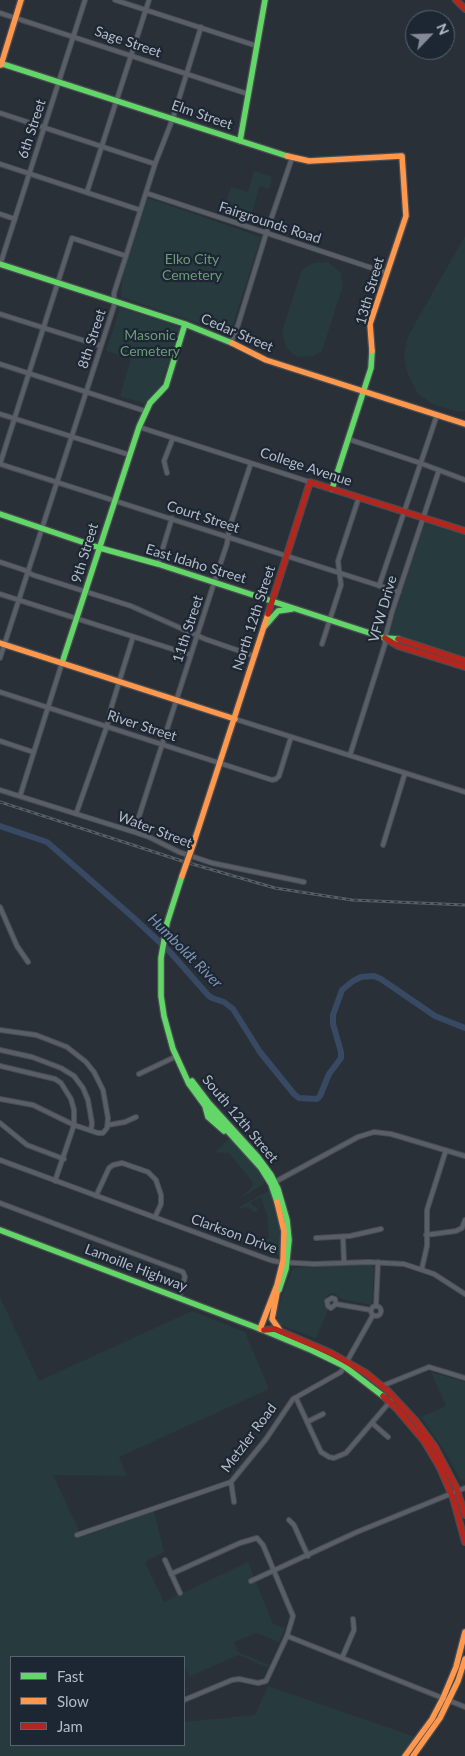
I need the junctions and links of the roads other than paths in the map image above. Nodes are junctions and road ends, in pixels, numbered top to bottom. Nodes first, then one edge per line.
1 (21, 0) edge
2 (85, 0) edge
3 (115, 0) edge
4 (149, 0) edge
5 (265, 0) edge
6 (456, 0) edge
7 (465, 9) edge
8 (145, 10) junction
9 (0, 13) edge
10 (16, 18) junction
11 (201, 28) junction
12 (74, 36) junction
13 (257, 46) junction
14 (131, 56) junction
15 (0, 64) edge
16 (186, 74) junction
17 (60, 83) junction
18 (248, 94) junction
19 (116, 101) junction
20 (0, 113) edge
21 (173, 118) junction
22 (45, 127) junction
23 (240, 142) junction
24 (101, 146) junction
25 (402, 156) joint
26 (292, 158) junction
27 (0, 164) edge
28 (156, 164) junction
29 (30, 173) junction
30 (87, 192) junction
31 (146, 193) junction
32 (140, 210) junction
33 (0, 214) edge
34 (15, 219) junction
35 (266, 234) junction
36 (126, 256) junction
37 (0, 264) edge
38 (387, 273) junction
39 (58, 282) junction
40 (114, 300) junction
41 (0, 314) edge
42 (185, 324) junction
43 (43, 328) junction
44 (231, 342) junction
45 (100, 346) junction
46 (0, 364) edge
47 (29, 374) junction
48 (364, 391) junction
49 (87, 392) junction
50 (145, 411) junction
51 (0, 414) edge
52 (436, 415) junction
53 (14, 418) junction
54 (465, 424) edge
55 (139, 427) junction
56 (72, 438) junction
57 (173, 438) junction
58 (348, 439) junction
59 (130, 455) junction
60 (251, 463) junction
61 (420, 463) junction
62 (0, 464) edge
63 (439, 470) junction
64 (167, 473) dead end
65 (465, 480) edge
66 (57, 481) junction
67 (310, 482) junction
68 (332, 488) junction
69 (359, 497) junction
70 (114, 501) junction
71 (404, 511) junction
72 (0, 514) edge
73 (422, 517) junction
74 (172, 518) junction
75 (41, 528) junction
76 (465, 531) edge
77 (228, 537) junction
78 (100, 548) junction
79 (287, 555) junction
80 (0, 562) edge
81 (158, 564) junction
82 (29, 572) junction
83 (339, 572) junction
84 (214, 583) junction
85 (379, 586) junction
86 (86, 591) junction
87 (399, 592) junction
88 (0, 594) edge
89 (19, 600) junction
90 (273, 601) junction
91 (298, 609) junction
92 (76, 618) junction
93 (331, 620) junction
94 (264, 627) junction
95 (197, 635) junction
96 (133, 637) junction
97 (385, 638) junction
98 (2, 643) edge
99 (322, 644) dead end
100 (191, 656) junction
101 (254, 656) junction
102 (0, 658) edge
103 (465, 661) edge
104 (62, 662) junction
105 (465, 667) edge
106 (119, 681) junction
107 (0, 692) edge
108 (177, 700) junction
109 (48, 708) junction
110 (235, 719) junction
111 (107, 726) junction
112 (291, 737) junction
113 (0, 741) edge
114 (163, 744) junction
115 (33, 752) junction
116 (350, 755) junction
117 (220, 763) junction
118 (405, 773) junction
119 (0, 790) edge
120 (465, 792) edge
121 (20, 796) junction
122 (76, 814) junction
123 (134, 832) junction
124 (383, 845) dead end
125 (304, 882) dead end
126 (0, 907) edge
127 (28, 962) dead end
128 (0, 1030) edge
129 (0, 1050) edge
130 (177, 1056) junction
131 (0, 1066) edge
132 (139, 1074) dead end
133 (0, 1099) edge
134 (136, 1117) dead end
135 (0, 1122) edge
136 (108, 1124) junction
137 (74, 1126) junction
138 (91, 1130) junction
139 (446, 1150) junction
140 (465, 1156) edge
141 (64, 1159) junction
142 (0, 1160) edge
143 (55, 1181) junction
144 (273, 1183) junction
145 (96, 1196) junction
146 (0, 1203) edge
147 (155, 1218) junction
148 (465, 1220) edge
149 (381, 1229) dead end
150 (0, 1230) edge
151 (426, 1235) junction
152 (343, 1237) junction
153 (316, 1238) dead end
154 (285, 1262) junction
155 (378, 1262) junction
156 (344, 1263) junction
157 (422, 1268) junction
158 (278, 1293) junction
159 (465, 1294) edge
160 (179, 1298) junction
161 (336, 1304) dead end
162 (376, 1306) junction
163 (371, 1310) junction
164 (373, 1315) junction
165 (261, 1329) junction
166 (298, 1338) junction
167 (346, 1364) junction
168 (465, 1378) edge
169 (382, 1386) junction
170 (376, 1389) junction
171 (296, 1398) junction
172 (392, 1400) junction
173 (323, 1414) dead end
174 (307, 1422) junction
175 (372, 1423) junction
176 (388, 1437) dead end
177 (231, 1482) junction
178 (465, 1488) edge
179 (454, 1492) junction
180 (234, 1502) dead end
181 (465, 1515) edge
182 (290, 1520) dead end
183 (77, 1535) dead end
184 (465, 1542) edge
185 (308, 1556) junction
186 (165, 1560) dead end
187 (274, 1571) junction
188 (171, 1574) junction
189 (251, 1581) dead end
190 (180, 1594) dead end
191 (353, 1619) dead end
192 (465, 1632) edge
193 (287, 1636) junction
194 (342, 1658) junction
195 (465, 1659) edge
196 (446, 1699) junction
197 (185, 1700) edge
198 (465, 1707) edge
199 (405, 1756) edge
200 (413, 1756) edge

1 - 10 main road
2 - 12 street, 6th Street
3 - 8 street
4 - 8 street
5 - 13 main road
6 - 7 main road
8 - 11 street
8 - 14 street
9 - 10 street, Sage Street
10 - 12 street, Sage Street
10 - 15 main road
11 - 13 street
11 - 16 street, 8th Street
12 - 14 street, Sage Street
12 - 17 street, 6th Street
13 - 18 main road
14 - 16 street, Sage Street
14 - 19 street
15 - 17 main road, Elm Street
16 - 18 street, Sage Street
16 - 21 street, 8th Street
17 - 19 main road, Elm Street
17 - 22 street, 6th Street
18 - 23 main road
19 - 21 main road, Elm Street
19 - 24 street
20 - 22 street
21 - 23 main road, Elm Street
21 - 28 street, 8th Street
22 - 24 street
22 - 29 street, 6th Street
23 - 26 main road, Elm Street
24 - 28 street
24 - 30 street
25 - 26 main road, Elm Street
25 - 38 main road, 13th Street
26 - 35 street
27 - 29 street
28 - 31 street, 8th Street
29 - 30 street
29 - 34 street, 6th Street
30 - 32 street
31 - 32 street, 8th Street
31 - 35 street, Fairgrounds Road
32 - 36 street, 8th Street
33 - 34 street
34 - 37 street, 6th Street
35 - 38 street, Fairgrounds Road
35 - 44 street
36 - 39 street
36 - 40 street, 8th Street
37 - 39 main road, Cedar Street
38 - 48 main road, 13th Street
39 - 40 main road, Cedar Street
39 - 43 street
40 - 42 main road, Cedar Street
40 - 45 street, 8th Street
41 - 43 street
42 - 44 main road, Cedar Street
42 - 50 main road, 9th Street
43 - 45 street
43 - 47 street
44 - 48 main road, Cedar Street
45 - 49 street, 8th Street
46 - 47 street
47 - 49 street
47 - 53 street
48 - 52 main road, Cedar Street
48 - 58 main road, 13th Street
49 - 50 street
49 - 56 street, 8th Street
50 - 55 main road, 9th Street
51 - 53 street
52 - 54 main road, Cedar Street
52 - 61 street
53 - 56 street
53 - 62 street
55 - 57 street, College Avenue
55 - 59 main road, 9th Street
56 - 59 street
56 - 66 street, 8th Street
57 - 60 street, College Avenue
57 - 64 street
58 - 61 street
58 - 68 main road, 13th Street
59 - 70 main road, 9th Street
60 - 67 street, College Avenue
60 - 77 street, 11th Street
61 - 63 street
61 - 71 street
62 - 66 street, Court Street
63 - 65 street
63 - 73 street, VFW Drive
66 - 70 street, Court Street
66 - 75 street, 8th Street
67 - 68 main road, College Avenue
67 - 79 main road, North 12th Street
68 - 69 main road, College Avenue
69 - 71 main road, College Avenue
69 - 83 street
70 - 74 street, Court Street
70 - 78 main road, 9th Street
71 - 73 main road, College Avenue
71 - 85 street
72 - 75 main road, East Idaho Street
73 - 76 main road, College Avenue
73 - 87 street, VFW Drive
74 - 77 street, Court Street
74 - 81 street
75 - 78 main road, East Idaho Street
75 - 82 street, 8th Street
77 - 79 street, Court Street
77 - 84 street, 11th Street
78 - 81 main road, East Idaho Street
78 - 86 main road, 9th Street
79 - 83 street, Court Street
79 - 90 main road, North 12th Street
80 - 82 street
81 - 84 main road, East Idaho Street
82 - 86 street
82 - 89 street, 8th Street
83 - 85 street, Court Street
83 - 93 street
84 - 90 main road, East Idaho Street
84 - 95 street, 11th Street
85 - 87 street, Court Street
86 - 92 main road, 9th Street
86 - 95 street
87 - 97 street, VFW Drive
88 - 89 street
89 - 92 street
89 - 98 street, 8th Street
90 - 91 main road, East Idaho Street
90 - 94 main road, North 12th Street
91 - 93 main road, East Idaho Street
91 - 94 main road
92 - 96 street
92 - 104 main road, 9th Street
93 - 97 main road, East Idaho Street
93 - 99 street
94 - 101 main road, North 12th Street
95 - 100 street, 11th Street
95 - 101 street
96 - 100 street
96 - 106 street
97 - 103 main road, East Idaho Street
97 - 105 main road, East Idaho Street
97 - 116 street, VFW Drive
98 - 102 street, 8th Street
98 - 104 main road
100 - 108 street, 11th Street
101 - 110 main road, North 12th Street
104 - 106 main road
104 - 109 street, 9th Street
106 - 108 main road
106 - 111 street
107 - 109 street, River Street
108 - 110 main road
108 - 114 street, 11th Street
109 - 111 street, River Street
109 - 115 street, 9th Street
110 - 112 street
110 - 117 main road, North 12th Street
111 - 114 street, River Street
111 - 122 street
112 - 116 street
112 - 117 street, River Street
113 - 115 street
114 - 117 street, River Street
114 - 123 street, 11th Street
115 - 121 street, 9th Street
116 - 118 street
117 - 130 main road, South 12th Street, bridge
118 - 120 street
118 - 124 street
119 - 121 street, Water Street
121 - 122 street, Water Street
122 - 123 street, Water Street
123 - 125 street, Water Street
126 - 127 street
128 - 136 street
129 - 138 street
130 - 132 street
130 - 144 main road, South 12th Street
130 - 144 main road, South 12th Street
131 - 137 street
133 - 137 street
134 - 136 street
135 - 141 street
136 - 138 street
137 - 138 street
137 - 141 street
139 - 140 street
139 - 144 street
139 - 151 street
141 - 143 street
142 - 143 street, Clarkson Drive
143 - 145 street, Clarkson Drive
144 - 154 main road, South 12th Street
145 - 147 street, Clarkson Drive
145 - 147 street
146 - 160 street
147 - 154 street, Clarkson Drive
148 - 151 street
149 - 152 street
150 - 160 main road, Lamoille Highway
151 - 157 street
152 - 153 street
152 - 156 street
154 - 156 street, Clarkson Drive
154 - 158 main road, South 12th Street
154 - 165 main road, South 12th Street
155 - 156 street, Clarkson Drive
155 - 157 street, Clarkson Drive
155 - 162 street
157 - 159 street, Clarkson Drive
158 - 165 main road, South 12th Street
158 - 166 main road
160 - 165 main road, Lamoille Highway
161 - 163 street
162 - 163 street
162 - 164 street
163 - 164 street
164 - 167 street
165 - 166 main road, Lamoille Highway
165 - 167 main road, Lamoille Highway
166 - 167 main road, Lamoille Highway
167 - 169 main road, Lamoille Highway
167 - 170 main road, Lamoille Highway
167 - 171 street, Metzler Road
168 - 169 street
169 - 170 street
169 - 172 main road, Lamoille Highway
170 - 172 main road, Lamoille Highway
171 - 174 street
171 - 177 street, Metzler Road
172 - 175 street
172 - 179 main road, Lamoille Highway
173 - 174 street
174 - 175 street
175 - 176 street
177 - 180 street
177 - 183 street, Metzler Road
178 - 179 street
179 - 181 main road, Lamoille Highway
179 - 184 main road, Lamoille Highway
179 - 185 street
182 - 185 street
185 - 187 street
186 - 188 street
187 - 188 street
187 - 189 street
187 - 193 street
188 - 190 street
191 - 194 street
192 - 196 main road
193 - 194 street
193 - 197 street
194 - 196 street
195 - 196 main road
196 - 198 street
196 - 199 main road
196 - 200 main road

